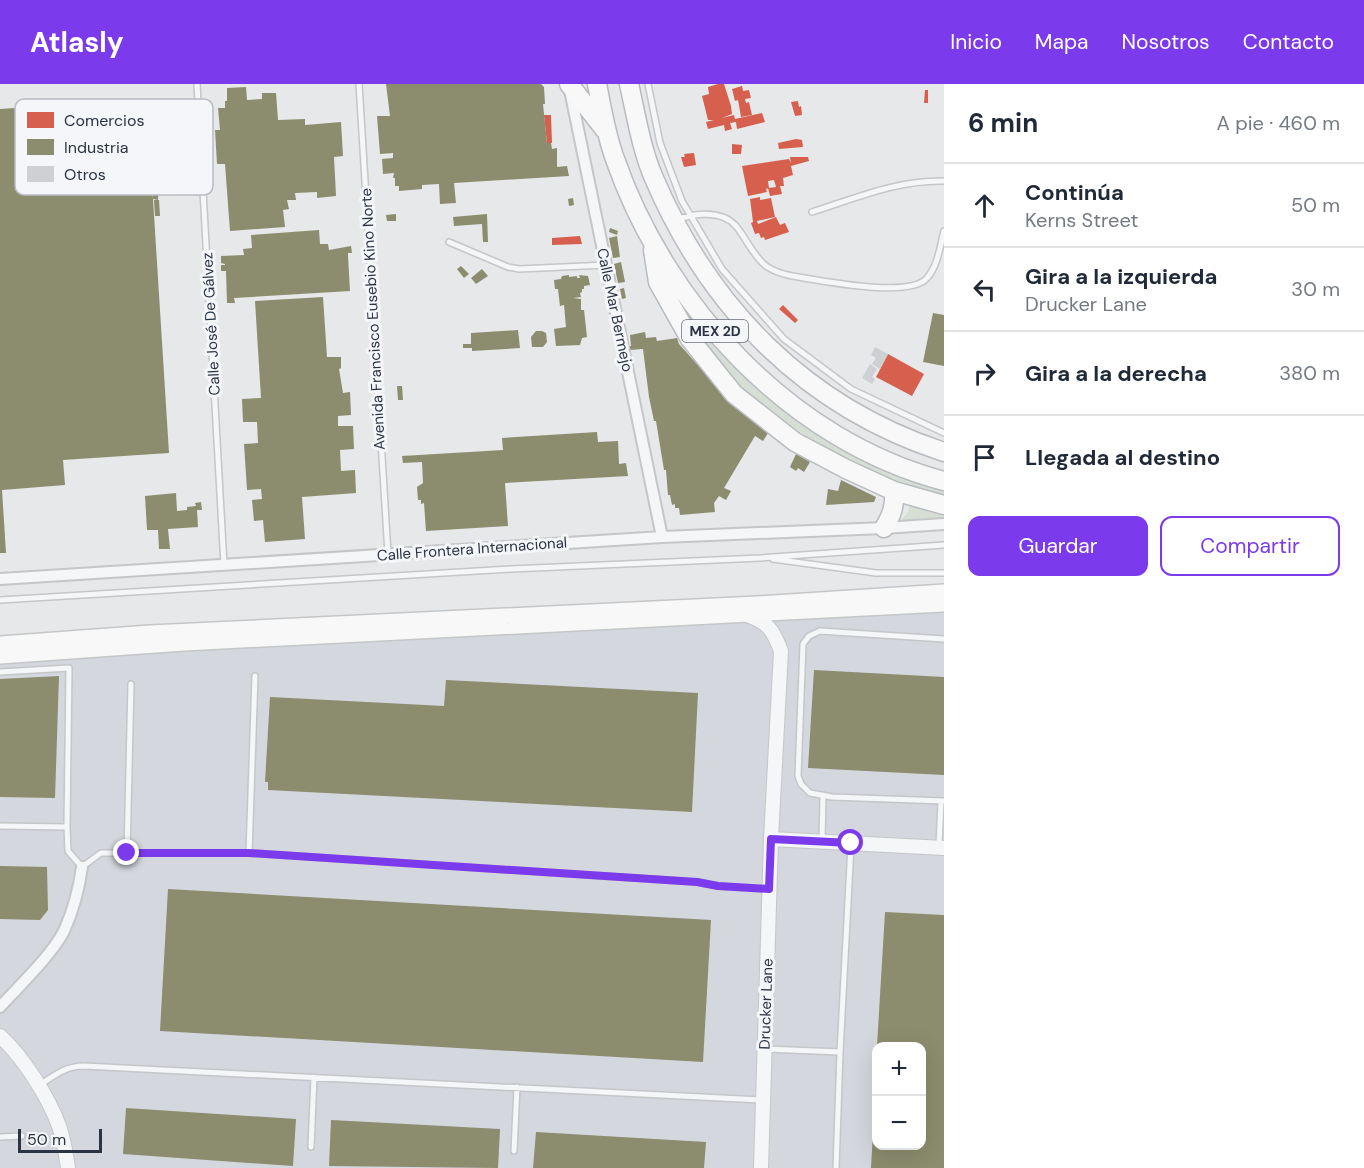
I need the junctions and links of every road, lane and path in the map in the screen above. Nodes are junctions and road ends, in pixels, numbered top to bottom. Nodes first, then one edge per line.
1 (197, 84) edge
2 (359, 84) edge
3 (569, 84) edge
4 (597, 84) edge
5 (629, 84) edge
6 (648, 84) edge
7 (198, 99) edge
8 (607, 133) junction
9 (944, 181) edge
10 (203, 195) edge
11 (812, 212) dead end
12 (682, 218) junction
13 (944, 231) edge
14 (650, 236) junction
15 (449, 242) dead end
16 (606, 265) junction
17 (944, 433) edge
18 (944, 452) edge
19 (944, 481) edge
20 (894, 491) junction
21 (944, 505) edge
22 (944, 524) edge
23 (884, 528) junction
24 (662, 537) junction
25 (944, 545) edge
26 (388, 554) junction
27 (760, 558) junction
28 (224, 565) junction
29 (944, 573) edge
30 (0, 579) edge
31 (944, 592) edge
32 (0, 600) edge
33 (944, 604) edge
34 (714, 605) junction
35 (745, 614) junction
36 (944, 639) edge
37 (0, 644) edge
38 (0, 656) edge
39 (0, 672) edge
40 (255, 676) dead end
41 (131, 684) dead end
42 (823, 795) junction
43 (942, 801) edge
44 (0, 826) edge
45 (67, 827) junction
46 (771, 839) junction
47 (822, 842) junction
48 (851, 843) junction
49 (942, 848) edge
50 (127, 853) junction
51 (249, 853) junction
52 (82, 867) junction
53 (769, 889) junction
54 (0, 1007) edge
55 (0, 1036) edge
56 (764, 1049) junction
57 (840, 1052) junction
58 (314, 1077) junction
59 (39, 1086) junction
60 (517, 1087) junction
61 (763, 1100) junction
62 (22, 1136) dead end
63 (0, 1137) edge
64 (310, 1147) dead end
65 (514, 1151) dead end
66 (68, 1168) edge
67 (761, 1168) edge
68 (836, 1168) edge

1 - 7 lane, Calle José De Gálvez
2 - 26 lane, Avenida Francisco Eusebio Kino Norte
3 - 8 highway
3 - 16 street, Calle Mar Bermejo
4 - 8 highway, MEX 2D
5 - 12 highway, MEX 2D
6 - 12 lane
8 - 14 highway, MEX 2D
9 - 11 lane
10 - 28 lane, Calle José De Gálvez
12 - 13 lane
12 - 17 lane
12 - 18 highway, MEX 2D
14 - 19 highway, MEX 2D
14 - 20 highway
15 - 16 lane
16 - 24 street, Calle Mar Bermejo
20 - 21 highway
20 - 23 highway
22 - 23 street, Calle Frontera Internacional
23 - 24 street, Calle Frontera Internacional
24 - 26 street, Calle Frontera Internacional
25 - 27 lane
26 - 28 street, Calle Frontera Internacional
27 - 29 lane
27 - 32 lane
28 - 30 street, Calle Frontera Internacional
31 - 34 main road
33 - 35 main road
34 - 35 street, Drucker Lane
34 - 37 main road
35 - 38 main road
35 - 46 street, Drucker Lane
36 - 42 lane
39 - 45 lane
40 - 51 lane
41 - 50 lane
42 - 43 lane
42 - 47 lane
43 - 49 lane
44 - 45 lane
45 - 52 lane
46 - 47 street
46 - 53 street, Drucker Lane
47 - 48 street
48 - 49 street
48 - 57 lane
50 - 51 lane
50 - 52 lane
51 - 53 lane
52 - 54 street
53 - 56 street, Drucker Lane
55 - 59 street
56 - 57 lane
56 - 61 street, Drucker Lane
57 - 68 lane
58 - 59 lane
58 - 60 lane
58 - 64 lane
59 - 66 street
60 - 61 lane
60 - 65 lane
61 - 67 street, Drucker Lane
62 - 63 lane

